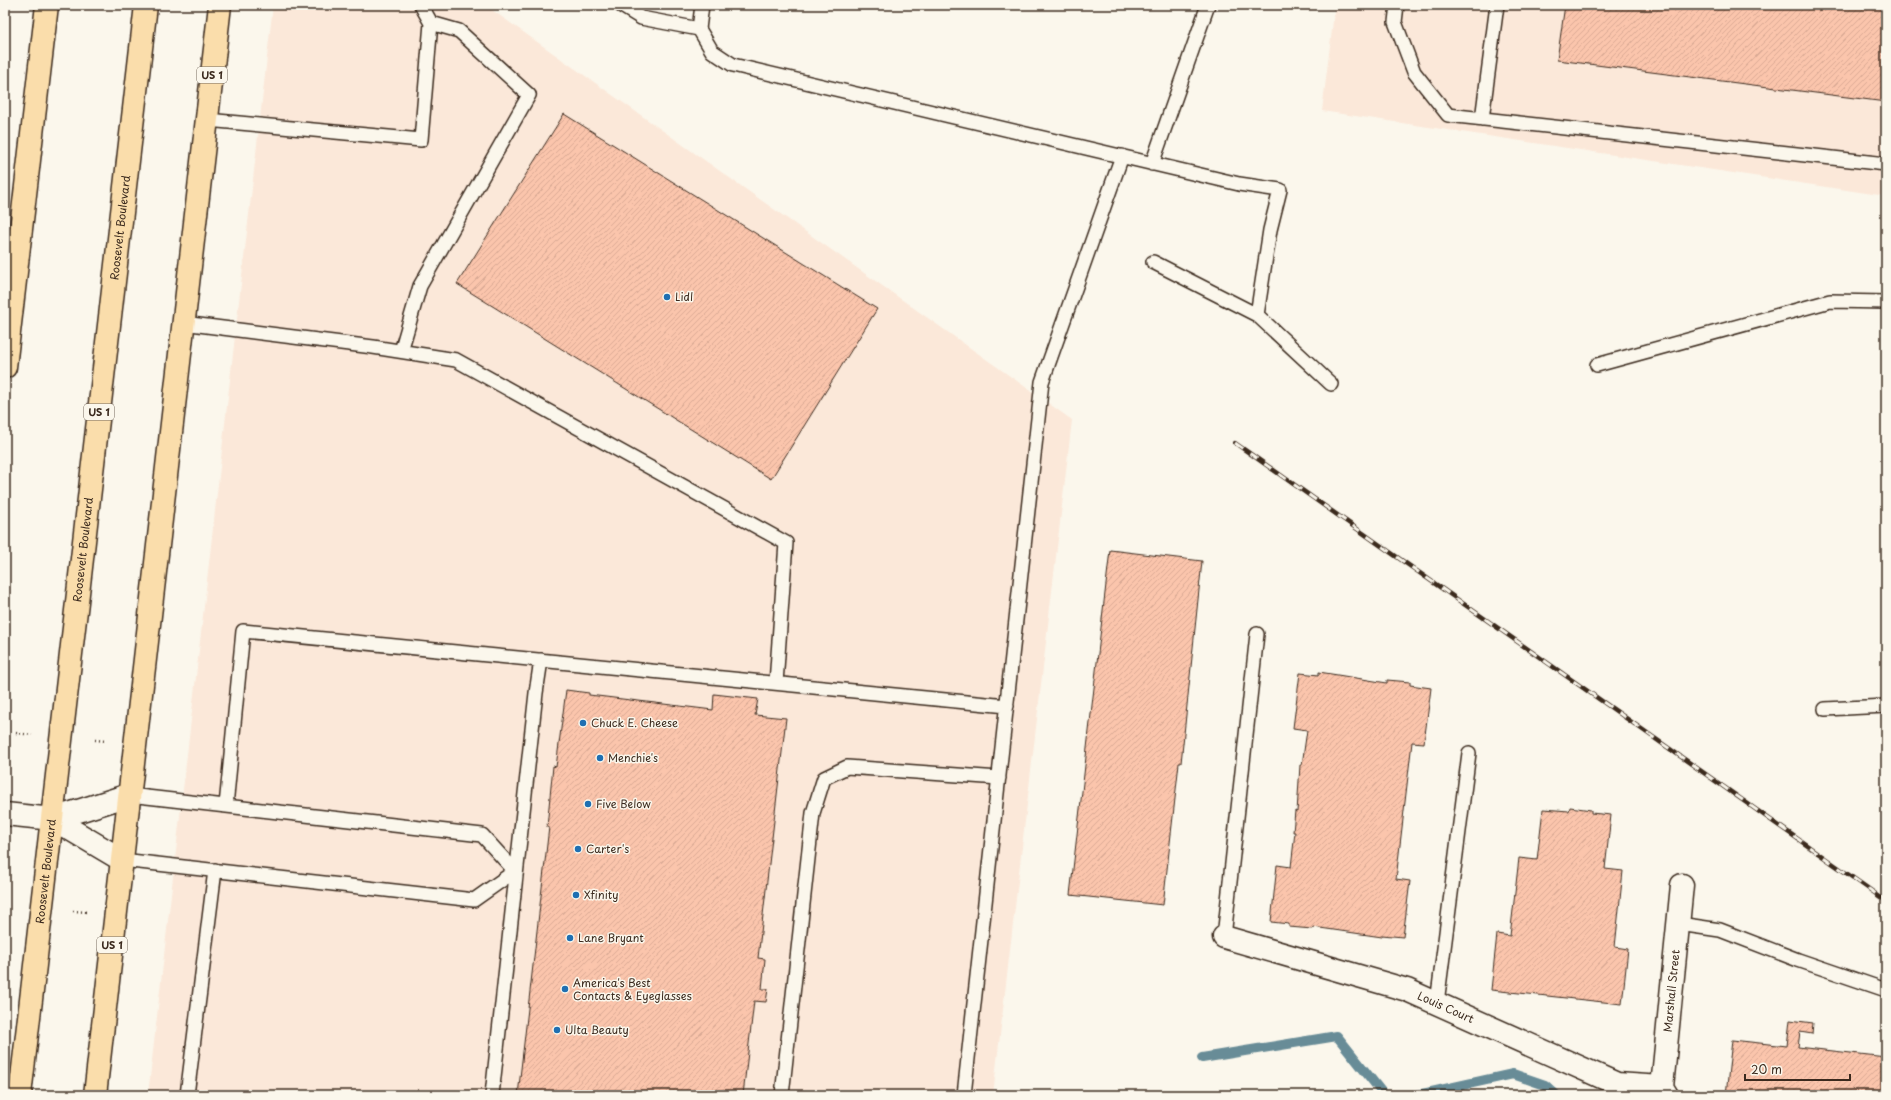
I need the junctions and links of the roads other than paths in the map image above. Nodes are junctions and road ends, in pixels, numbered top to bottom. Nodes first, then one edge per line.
1 (47, 5) edge
2 (146, 5) edge
3 (220, 5) edge
4 (421, 5) edge
5 (620, 5) edge
6 (702, 5) edge
7 (1208, 5) edge
8 (1397, 5) edge
9 (1497, 5) edge
10 (431, 23) junction
11 (700, 29) junction
12 (1482, 119) junction
13 (207, 120) junction
14 (1122, 156) junction
15 (1152, 164) junction
16 (1886, 164) edge
17 (1153, 262) dead end
18 (1886, 302) edge
19 (1257, 314) junction
20 (183, 322) junction
21 (401, 351) junction
22 (1597, 365) dead end
23 (5, 367) edge
24 (1331, 384) dead end
25 (1257, 634) dead end
26 (541, 660) junction
27 (776, 683) junction
28 (1007, 706) junction
29 (1886, 706) edge
30 (1825, 709) dead end
31 (1469, 754) dead end
32 (999, 778) junction
33 (130, 795) junction
34 (226, 806) junction
35 (5, 814) edge
36 (53, 819) junction
37 (122, 860) junction
38 (215, 870) junction
39 (515, 871) junction
40 (1682, 885) dead end
41 (1679, 924) junction
42 (1224, 937) joint
43 (1886, 990) edge
44 (1437, 1003) junction
45 (1664, 1091) edge
46 (20, 1095) edge
47 (95, 1095) edge
48 (187, 1095) edge
49 (492, 1095) edge
50 (782, 1095) edge
51 (964, 1095) edge

1 - 23 highway
2 - 36 highway, Roosevelt Boulevard / US 1
3 - 13 highway, US 1
4 - 10 lane
5 - 11 lane
6 - 11 lane
7 - 15 lane
8 - 12 lane
9 - 12 lane
10 - 13 lane
10 - 21 lane
11 - 14 lane
12 - 16 lane
13 - 20 highway, US 1
14 - 15 lane
14 - 28 lane
15 - 19 lane
17 - 19 lane
18 - 22 lane
19 - 24 lane
20 - 21 lane
20 - 33 highway, US 1
21 - 27 lane
25 - 42 lane
26 - 27 lane
26 - 34 lane
26 - 39 lane
27 - 28 lane
28 - 32 lane
29 - 30 lane
31 - 44 lane
32 - 50 lane
32 - 51 lane
33 - 34 lane
33 - 36 street
33 - 37 highway, US 1
34 - 39 lane
35 - 36 street
36 - 37 street
36 - 46 highway, Roosevelt Boulevard / US 1
37 - 38 lane
37 - 47 highway, US 1
38 - 39 lane
38 - 48 lane
39 - 49 lane
40 - 41 street, Marshall Street
41 - 43 lane
41 - 45 street, Marshall Street
42 - 44 street, Louis Court
44 - 45 street, Louis Court

